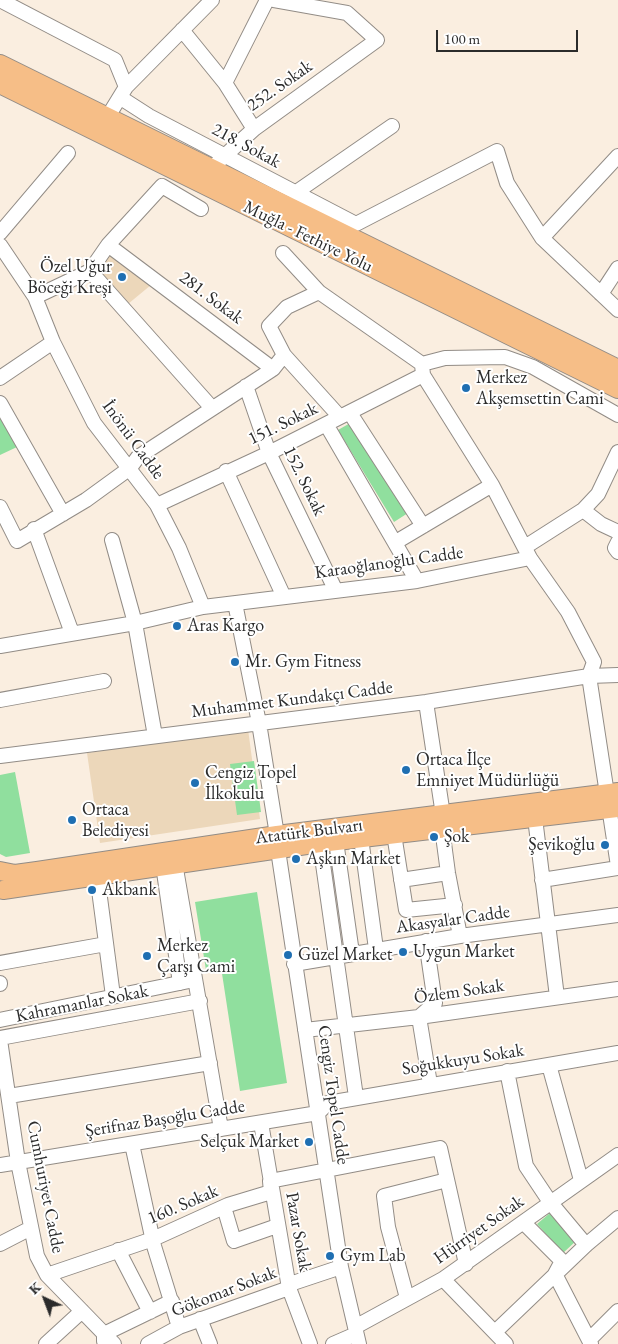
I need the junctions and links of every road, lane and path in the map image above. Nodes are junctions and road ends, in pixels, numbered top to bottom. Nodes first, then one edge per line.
1 (0, 0) edge
2 (212, 0) edge
3 (267, 0) edge
4 (274, 0) edge
5 (182, 30) junction
6 (0, 65) edge
7 (0, 83) edge
8 (225, 83) junction
9 (124, 92) junction
10 (107, 118) junction
11 (392, 126) dead end
12 (254, 129) junction
13 (68, 153) dead end
14 (618, 156) edge
15 (217, 163) junction
16 (295, 193) junction
17 (201, 209) dead end
18 (0, 233) edge
19 (542, 238) junction
20 (0, 244) edge
21 (108, 245) junction
22 (283, 252) dead end
23 (618, 268) edge
24 (90, 271) junction
25 (319, 292) junction
26 (601, 294) junction
27 (35, 297) junction
28 (618, 310) edge
29 (54, 342) junction
30 (284, 355) junction
31 (273, 369) junction
32 (422, 370) junction
33 (618, 370) edge
34 (0, 378) edge
35 (246, 386) junction
36 (618, 388) edge
37 (0, 403) edge
38 (212, 408) junction
39 (345, 415) junction
40 (618, 415) edge
41 (326, 424) junction
42 (618, 452) edge
43 (269, 453) junction
44 (130, 468) junction
45 (226, 471) junction
46 (492, 485) junction
47 (157, 505) junction
48 (0, 508) edge
49 (583, 510) junction
50 (63, 514) junction
51 (423, 526) junction
52 (34, 529) junction
53 (618, 532) edge
54 (112, 540) dead end
55 (396, 542) junction
56 (618, 542) edge
57 (527, 552) junction
58 (618, 552) edge
59 (417, 581) junction
60 (335, 589) junction
61 (284, 597) junction
62 (235, 602) junction
63 (203, 607) junction
64 (135, 623) junction
65 (72, 633) junction
66 (0, 646) edge
67 (618, 675) edge
68 (588, 676) junction
69 (104, 681) dead end
70 (0, 700) edge
71 (426, 702) junction
72 (259, 723) junction
73 (155, 736) junction
74 (0, 756) edge
75 (613, 801) edge
76 (535, 818) junction
77 (443, 821) junction
78 (394, 834) junction
79 (361, 838) junction
80 (328, 842) junction
81 (277, 843) junction
82 (169, 864) junction
83 (618, 867) edge
84 (448, 873) junction
85 (97, 875) junction
86 (401, 880) junction
87 (542, 880) junction
88 (1, 883) edge
89 (175, 903) junction
90 (455, 905) junction
91 (618, 915) edge
92 (547, 926) junction
93 (460, 936) junction
94 (426, 941) junction
95 (106, 944) junction
96 (376, 949) junction
97 (352, 953) junction
98 (336, 956) junction
99 (0, 963) edge
100 (294, 964) junction
101 (194, 980) junction
102 (180, 983) junction
103 (618, 989) edge
104 (113, 996) junction
105 (557, 997) junction
106 (200, 1001) junction
107 (419, 1017) junction
108 (0, 1020) edge
109 (346, 1025) junction
110 (305, 1030) junction
111 (0, 1039) edge
112 (618, 1053) edge
113 (210, 1063) junction
114 (549, 1065) junction
115 (508, 1072) junction
116 (430, 1084) junction
117 (9, 1096) junction
118 (356, 1097) junction
119 (318, 1113) junction
120 (261, 1123) junction
121 (221, 1129) junction
122 (132, 1144) junction
123 (618, 1155) edge
124 (18, 1162) junction
125 (0, 1165) edge
126 (325, 1169) junction
127 (447, 1180) junction
128 (581, 1180) junction
129 (270, 1181) junction
130 (550, 1202) junction
131 (224, 1207) junction
132 (618, 1218) edge
133 (524, 1223) junction
134 (277, 1226) junction
135 (31, 1228) junction
136 (152, 1239) junction
137 (0, 1244) edge
138 (586, 1245) junction
139 (118, 1250) junction
140 (466, 1264) junction
141 (341, 1267) junction
142 (555, 1274) junction
143 (47, 1275) junction
144 (443, 1279) junction
145 (289, 1288) junction
146 (407, 1298) junction
147 (172, 1301) junction
148 (82, 1311) junction
149 (618, 1311) edge
150 (150, 1312) junction
151 (200, 1319) junction
152 (179, 1327) junction
153 (495, 1332) junction
154 (357, 1335) edge
155 (107, 1341) edge
156 (590, 1342) edge
157 (151, 1343) edge
158 (46, 1344) edge
159 (210, 1344) edge
160 (310, 1344) edge
161 (333, 1344) edge
162 (506, 1344) edge

1 - 9 street
2 - 5 street
3 - 8 street
4 - 12 street, 252. Sokak
5 - 8 street, 252. Sokak
5 - 9 street
6 - 10 highway, Muğla - Fethiye Yolu
7 - 36 highway, Muğla - Fethiye Yolu
8 - 12 street, 252. Sokak
9 - 10 street
9 - 15 street, 218. Sokak
10 - 15 highway, Muğla - Fethiye Yolu
11 - 16 street
12 - 15 street
13 - 18 street
14 - 19 street
15 - 16 street, 218. Sokak
15 - 33 highway, Muğla - Fethiye Yolu
16 - 19 street, 218. Sokak
17 - 21 street
19 - 26 street
20 - 27 street, İnönü Cadde
21 - 24 street
21 - 31 street, 281. Sokak
22 - 25 street
23 - 26 street
24 - 27 street
24 - 38 street
25 - 30 street
25 - 32 street
26 - 28 street
27 - 29 street, İnönü Cadde
29 - 34 street
29 - 44 street, İnönü Cadde
30 - 31 street
30 - 39 street
31 - 35 street
32 - 39 street, 151. Sokak
32 - 40 street, 151. Sokak
32 - 46 street
35 - 38 street
35 - 43 street, 152. Sokak
37 - 50 street
38 - 44 street
39 - 41 street, 151. Sokak
39 - 51 street
41 - 43 street, 151. Sokak
41 - 55 street
42 - 49 street
43 - 45 street, 151. Sokak
43 - 60 street, 152. Sokak
44 - 47 street, İnönü Cadde
44 - 50 street
45 - 47 street, 151. Sokak
45 - 61 street
46 - 51 street
46 - 57 street
47 - 63 street, İnönü Cadde
48 - 52 street
49 - 53 street
49 - 57 street
50 - 52 street
51 - 55 street
52 - 65 street
54 - 64 street
55 - 59 street
56 - 58 street
57 - 59 street, Karaoğlanoğlu Cadde
57 - 68 street
59 - 60 street, Karaoğlanoğlu Cadde
60 - 61 street, Karaoğlanoğlu Cadde
61 - 62 street, Karaoğlanoğlu Cadde
62 - 63 street, Karaoğlanoğlu Cadde
62 - 72 street
63 - 64 street, Karaoğlanoğlu Cadde
64 - 65 street, Karaoğlanoğlu Cadde
64 - 73 street
65 - 66 street, Karaoğlanoğlu Cadde
67 - 68 street, Muhammet Kundakçı Cadde
68 - 71 street, Muhammet Kundakçı Cadde
68 - 75 street
69 - 70 street
71 - 72 street, Muhammet Kundakçı Cadde
71 - 77 street
72 - 73 street, Muhammet Kundakçı Cadde
72 - 81 street
73 - 74 street, Muhammet Kundakçı Cadde
75 - 76 main road, Atatürk Bulvarı
75 - 77 main road, Atatürk Bulvarı
75 - 83 street
76 - 77 main road, Atatürk Bulvarı
76 - 87 street
77 - 78 main road, Atatürk Bulvarı
77 - 81 main road, Atatürk Bulvarı
77 - 84 street
78 - 79 main road, Atatürk Bulvarı
78 - 86 street
79 - 80 main road, Atatürk Bulvarı
79 - 96 street
80 - 81 main road, Atatürk Bulvarı
80 - 97 street
80 - 98 street
81 - 82 main road, Atatürk Bulvarı
81 - 88 main road, Atatürk Bulvarı
81 - 100 street, Cengiz Topel Cadde
82 - 85 main road, Atatürk Bulvarı
82 - 89 street
83 - 87 street
84 - 86 street
84 - 90 street
85 - 88 main road, Atatürk Bulvarı
85 - 95 street
86 - 90 street
87 - 92 street
89 - 101 street
89 - 102 street
90 - 93 street
91 - 92 street, Akasyalar Cadde
92 - 93 street, Akasyalar Cadde
92 - 105 street
93 - 94 street, Akasyalar Cadde
94 - 96 street, Akasyalar Cadde
94 - 107 street
95 - 99 street
95 - 104 street
96 - 97 street, Akasyalar Cadde
97 - 98 street, Akasyalar Cadde
98 - 100 street, Akasyalar Cadde
98 - 109 street
100 - 110 street, Cengiz Topel Cadde
101 - 102 street
101 - 106 street
102 - 104 street
103 - 105 street, Özlem Sokak
104 - 108 street
105 - 107 street, Özlem Sokak
106 - 111 street, Kahramanlar Sokak
106 - 113 street
107 - 109 street, Özlem Sokak
107 - 116 street
109 - 110 street, Özlem Sokak
109 - 118 street
110 - 119 street, Cengiz Topel Cadde
111 - 117 street, Cumhuriyet Cadde
112 - 114 street, Soğukkuyu Sokak
113 - 117 street
113 - 121 street
114 - 115 street, Soğukkuyu Sokak
114 - 128 street
115 - 116 street, Soğukkuyu Sokak
115 - 130 street
116 - 118 street, Soğukkuyu Sokak
117 - 124 street, Cumhuriyet Cadde
118 - 119 street, Soğukkuyu Sokak
119 - 120 street, Şerifnaz Başoğlu Cadde
119 - 126 street, Cengiz Topel Cadde
120 - 121 street, Şerifnaz Başoğlu Cadde
120 - 129 street, Pazar Sokak
121 - 122 street, Şerifnaz Başoğlu Cadde
122 - 124 street, Şerifnaz Başoğlu Cadde
122 - 136 street
123 - 128 street, Hürriyet Sokak
124 - 125 street, Şerifnaz Başoğlu Cadde
124 - 135 street, Cumhuriyet Cadde
126 - 127 street
126 - 129 street
126 - 141 street, Cengiz Topel Cadde
127 - 140 street
127 - 146 street
128 - 130 street, Hürriyet Sokak
129 - 131 street, 160. Sokak
129 - 134 street, Pazar Sokak
130 - 133 street, Hürriyet Sokak
130 - 138 street
131 - 134 street
131 - 136 street, 160. Sokak
132 - 138 street
133 - 140 street, Hürriyet Sokak
133 - 142 street
134 - 145 street, Pazar Sokak
135 - 137 street
135 - 143 street, Cumhuriyet Cadde
136 - 139 street, 160. Sokak
136 - 147 street
138 - 142 street
139 - 143 street, 160. Sokak
139 - 150 street
140 - 144 street, Hürriyet Sokak
141 - 145 street, Gökomar Sokak
141 - 154 street, Cengiz Topel Cadde
142 - 153 street
142 - 156 street
143 - 148 street, Cumhuriyet Cadde
144 - 146 street, Hürriyet Sokak
144 - 153 street
145 - 151 street, Gökomar Sokak
145 - 160 street, Pazar Sokak
146 - 154 street, Hürriyet Sokak
147 - 150 street
147 - 152 street
148 - 155 street, Cumhuriyet Cadde
148 - 158 street
149 - 156 street
150 - 155 street
151 - 152 street, Gökomar Sokak
151 - 159 street
152 - 157 street, Gökomar Sokak
153 - 162 street
154 - 161 street, Hürriyet Sokak

